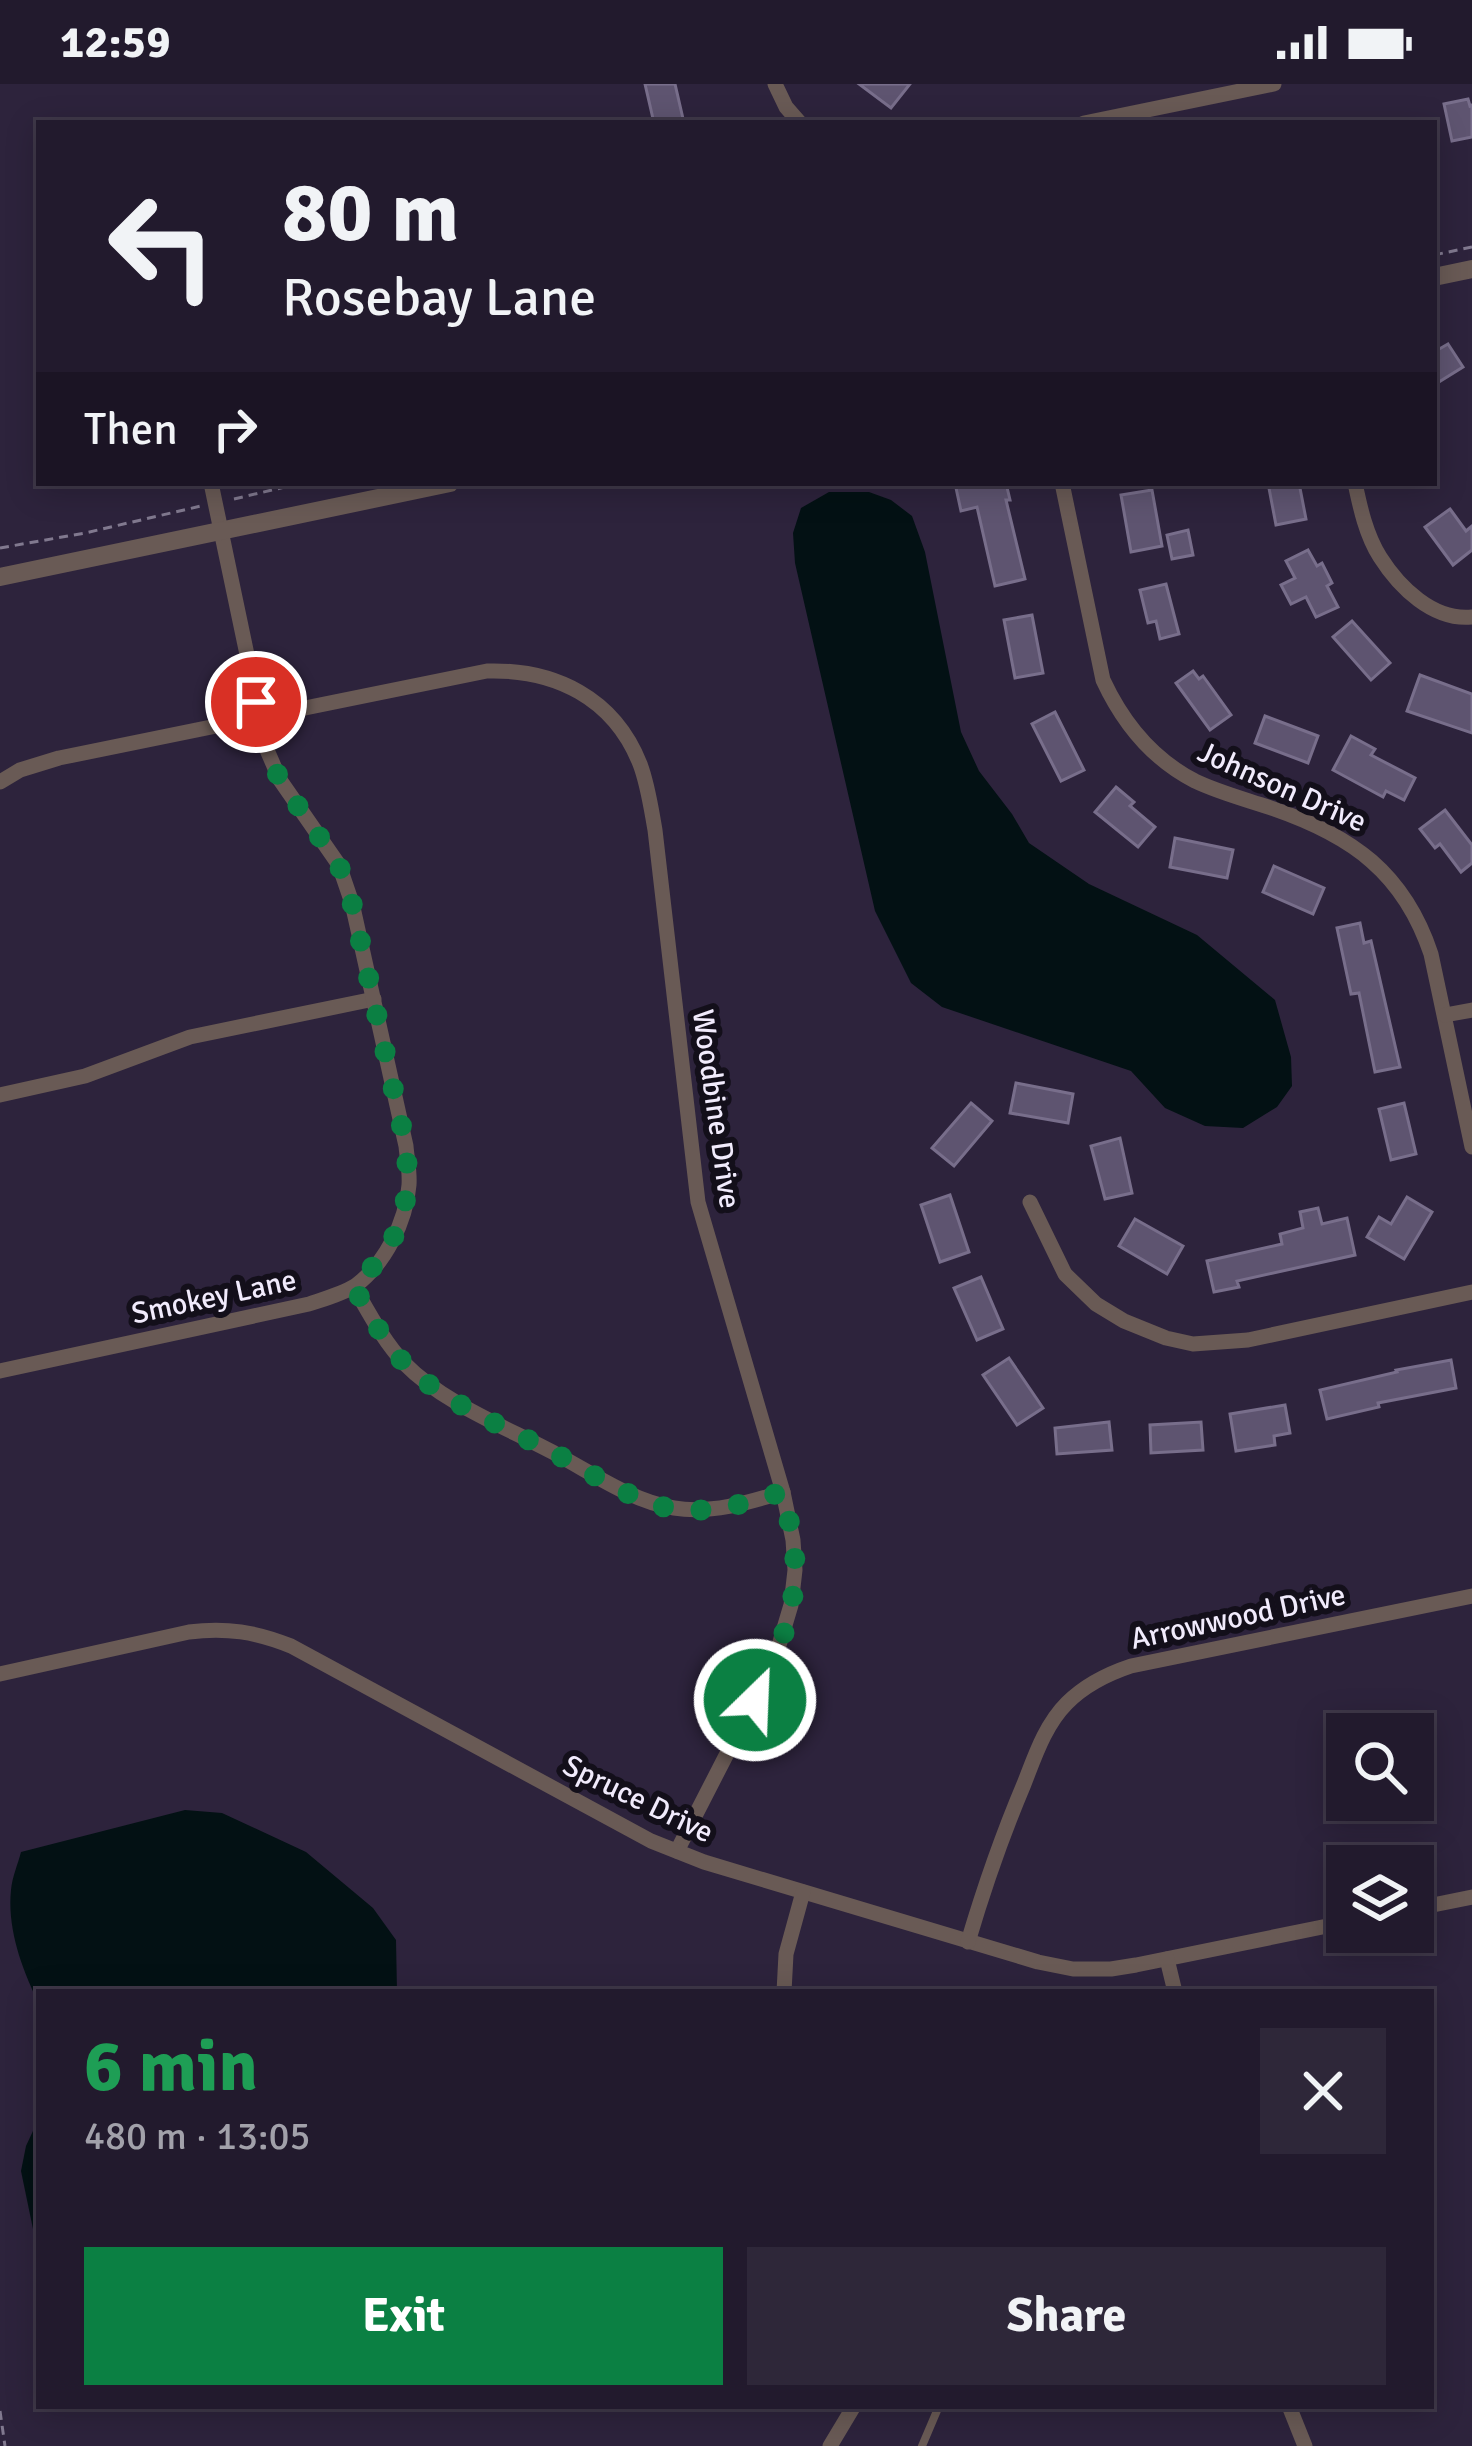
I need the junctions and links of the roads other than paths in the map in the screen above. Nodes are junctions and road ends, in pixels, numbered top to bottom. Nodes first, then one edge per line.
1 (775, 84) edge
2 (1274, 84) edge
3 (797, 120) edge
4 (1099, 120) edge
5 (1472, 268) edge
6 (1437, 276) edge
7 (212, 486) edge
8 (436, 486) edge
9 (1063, 486) edge
10 (1356, 486) edge
11 (221, 531) junction
12 (0, 577) edge
13 (1472, 617) edge
14 (259, 717) junction
15 (0, 782) edge
16 (374, 999) junction
17 (1472, 1010) edge
18 (1445, 1015) junction
19 (0, 1095) edge
20 (1472, 1147) edge
21 (1030, 1202) dead end
22 (354, 1287) junction
23 (1472, 1292) edge
24 (0, 1371) edge
25 (782, 1492) junction
26 (1472, 1596) edge
27 (0, 1673) edge
28 (676, 1851) junction
29 (802, 1892) junction
30 (1472, 1897) edge
31 (1434, 1905) edge
32 (1326, 1926) edge
33 (968, 1942) junction
34 (1167, 1959) junction
35 (784, 1989) edge
36 (1174, 1989) edge
37 (852, 2409) edge
38 (938, 2409) edge
39 (1289, 2409) edge
40 (830, 2446) edge
41 (922, 2446) edge
42 (1305, 2446) edge

1 - 3 street
2 - 4 street
5 - 6 street
7 - 11 street
8 - 11 street
9 - 18 street, Johnson Drive
10 - 13 street
11 - 12 street
11 - 14 street
14 - 15 street, Woodbine Drive
14 - 16 street
14 - 25 street, Woodbine Drive
16 - 19 street
16 - 22 street
17 - 18 street
18 - 20 street, Johnson Drive
21 - 23 street
22 - 24 street, Smokey Lane
22 - 25 street
25 - 28 street, Woodbine Drive
26 - 33 street, Arrowwood Drive
27 - 28 street, Spruce Drive
28 - 29 street, Spruce Drive
29 - 33 street, Spruce Drive
29 - 35 street
30 - 31 street
32 - 34 street, Spruce Drive
33 - 34 street, Spruce Drive
34 - 36 street
37 - 40 street
38 - 41 lane
39 - 42 street

